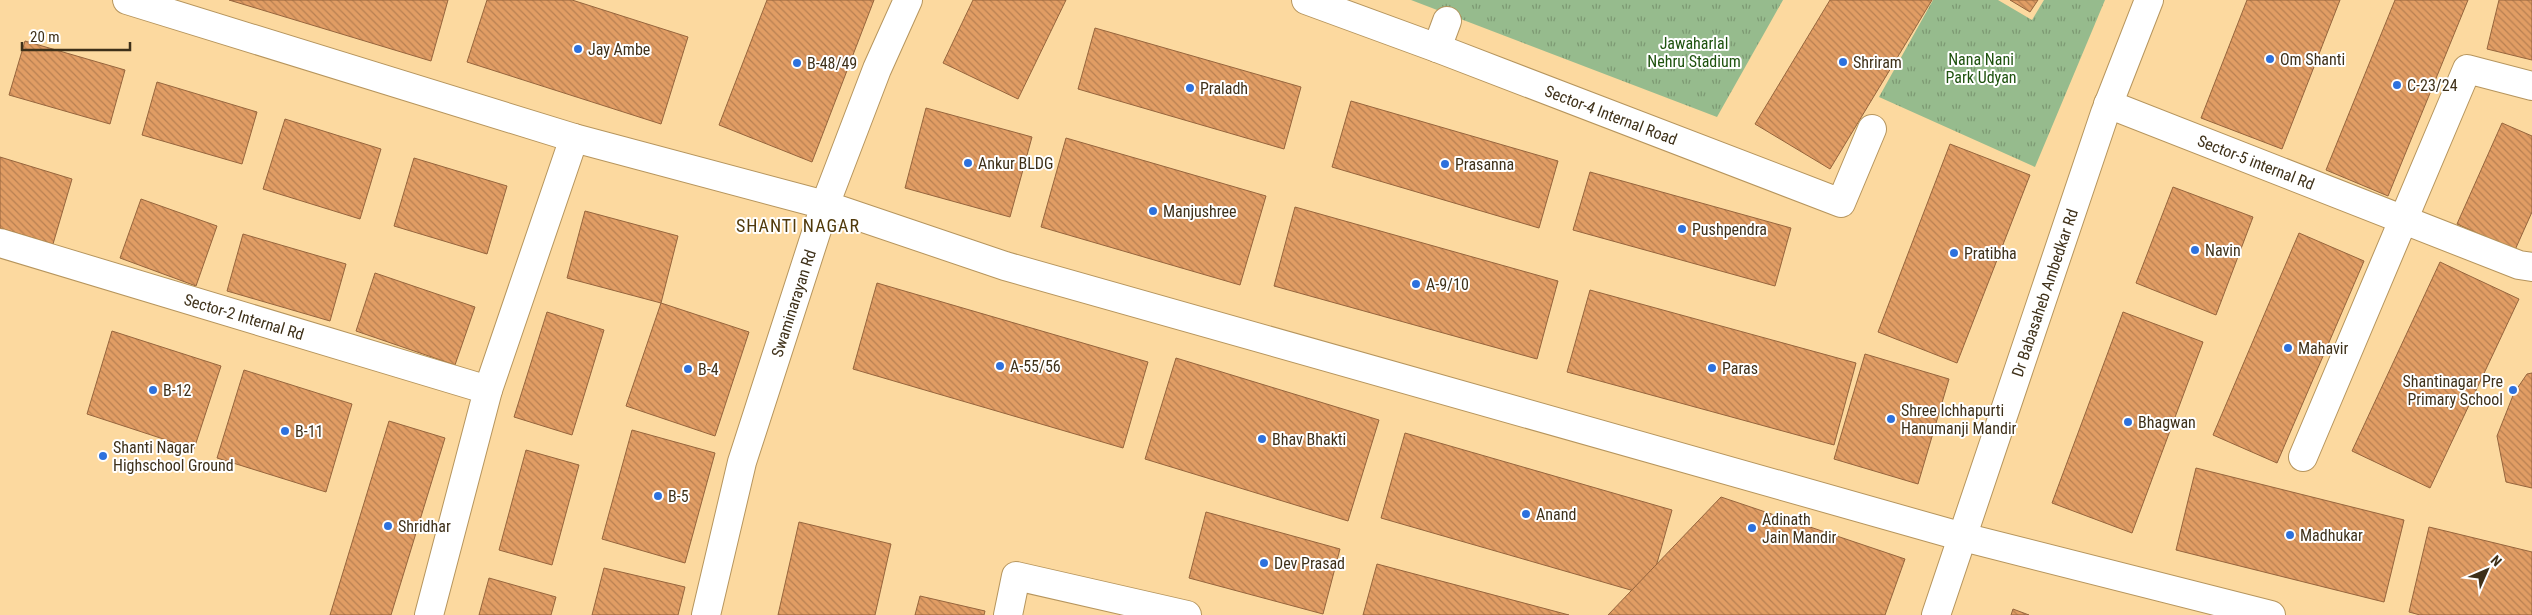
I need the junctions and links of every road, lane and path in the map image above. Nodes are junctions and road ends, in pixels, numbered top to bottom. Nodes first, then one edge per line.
1 (127, 0) edge
2 (908, 0) edge
3 (1306, 0) edge
4 (2149, 0) edge
5 (1447, 21) dead end
6 (1437, 48) junction
7 (2532, 86) edge
8 (2108, 104) junction
9 (1872, 129) dead end
10 (574, 138) junction
11 (825, 205) junction
12 (2402, 221) junction
13 (0, 243) edge
14 (2532, 267) edge
15 (488, 390) junction
16 (2302, 457) dead end
17 (1963, 537) junction
18 (429, 615) edge
19 (706, 615) edge
20 (1008, 615) edge
21 (1187, 615) edge
22 (1936, 615) edge
23 (2271, 615) edge

1 - 10 street
2 - 11 street, Swaminarayan Rd
3 - 6 street, Sector-4 Internal Road
4 - 8 street, Dr Babasaheb Ambedkar Rd
5 - 6 street
6 - 9 street, Sector-4 Internal Road
7 - 12 street
8 - 12 street, Sector-5 internal Rd
8 - 17 street, Dr Babasaheb Ambedkar Rd
10 - 11 street
10 - 15 street
11 - 17 street
11 - 19 street, Swaminarayan Rd
12 - 14 street, Sector-5 internal Rd
12 - 16 street
13 - 15 street, Sector-2 Internal Rd
15 - 18 street
17 - 22 street, Dr Babasaheb Ambedkar Rd
17 - 23 street
20 - 21 street

